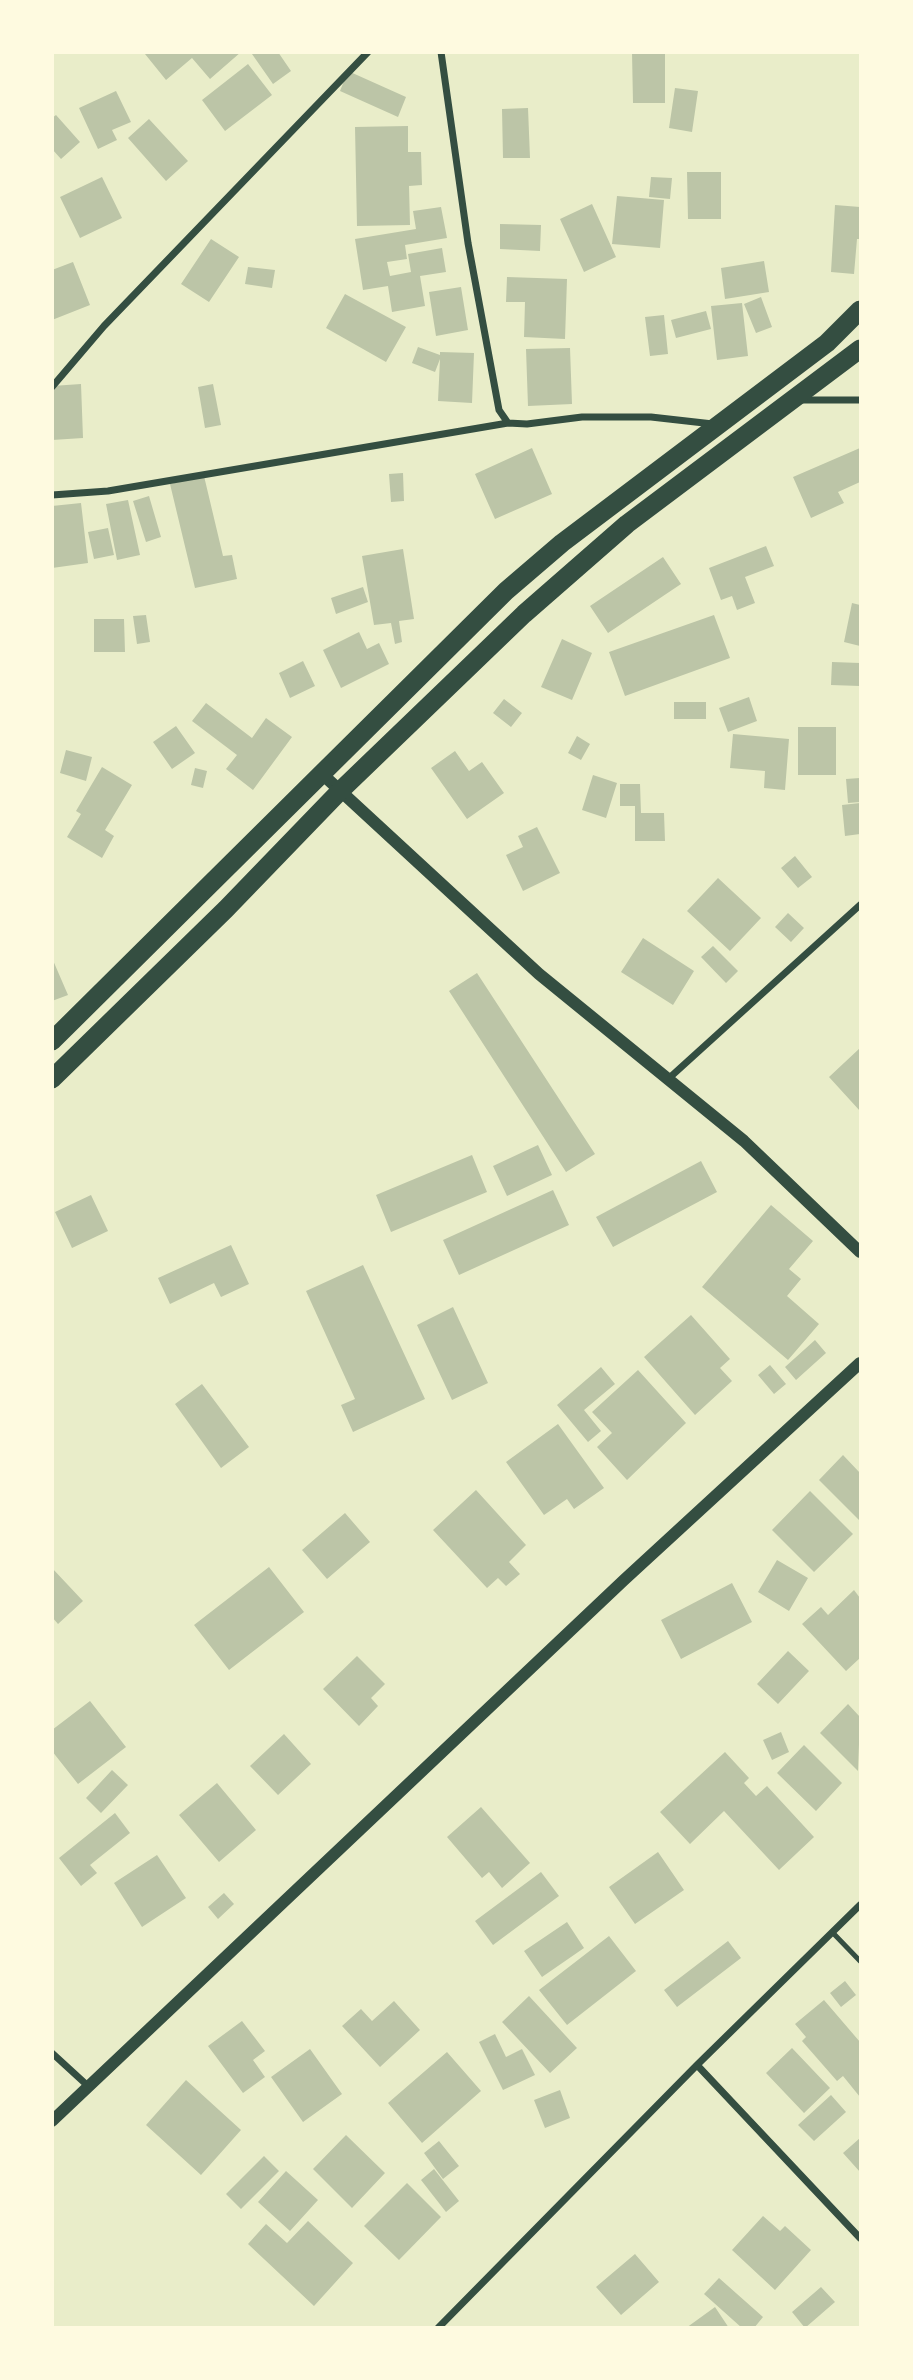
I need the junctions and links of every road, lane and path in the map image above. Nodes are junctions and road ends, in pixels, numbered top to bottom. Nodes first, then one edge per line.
1 (368, 52) edge
2 (441, 52) edge
3 (860, 310) edge
4 (860, 349) edge
5 (52, 387) edge
6 (794, 400) junction
7 (860, 400) edge
8 (508, 423) junction
9 (718, 425) junction
10 (52, 495) edge
11 (321, 773) junction
12 (339, 792) junction
13 (860, 905) edge
14 (52, 1041) edge
15 (52, 1079) edge
16 (666, 1081) junction
17 (860, 1252) edge
18 (860, 1363) edge
19 (860, 1905) edge
20 (834, 1934) junction
21 (860, 1961) edge
22 (52, 2053) edge
23 (697, 2065) junction
24 (88, 2086) junction
25 (52, 2121) edge
26 (860, 2238) edge
27 (438, 2328) edge

1 - 5 street
2 - 8 street
3 - 9 highway
4 - 6 highway
6 - 7 street
6 - 12 highway
8 - 9 street
8 - 10 street
9 - 11 highway
11 - 12 street
11 - 14 highway
12 - 15 highway
12 - 16 street
13 - 16 street
16 - 17 street
18 - 24 street
19 - 20 street
20 - 21 lane
20 - 23 street
22 - 24 street
23 - 26 street
23 - 27 street
24 - 25 street

